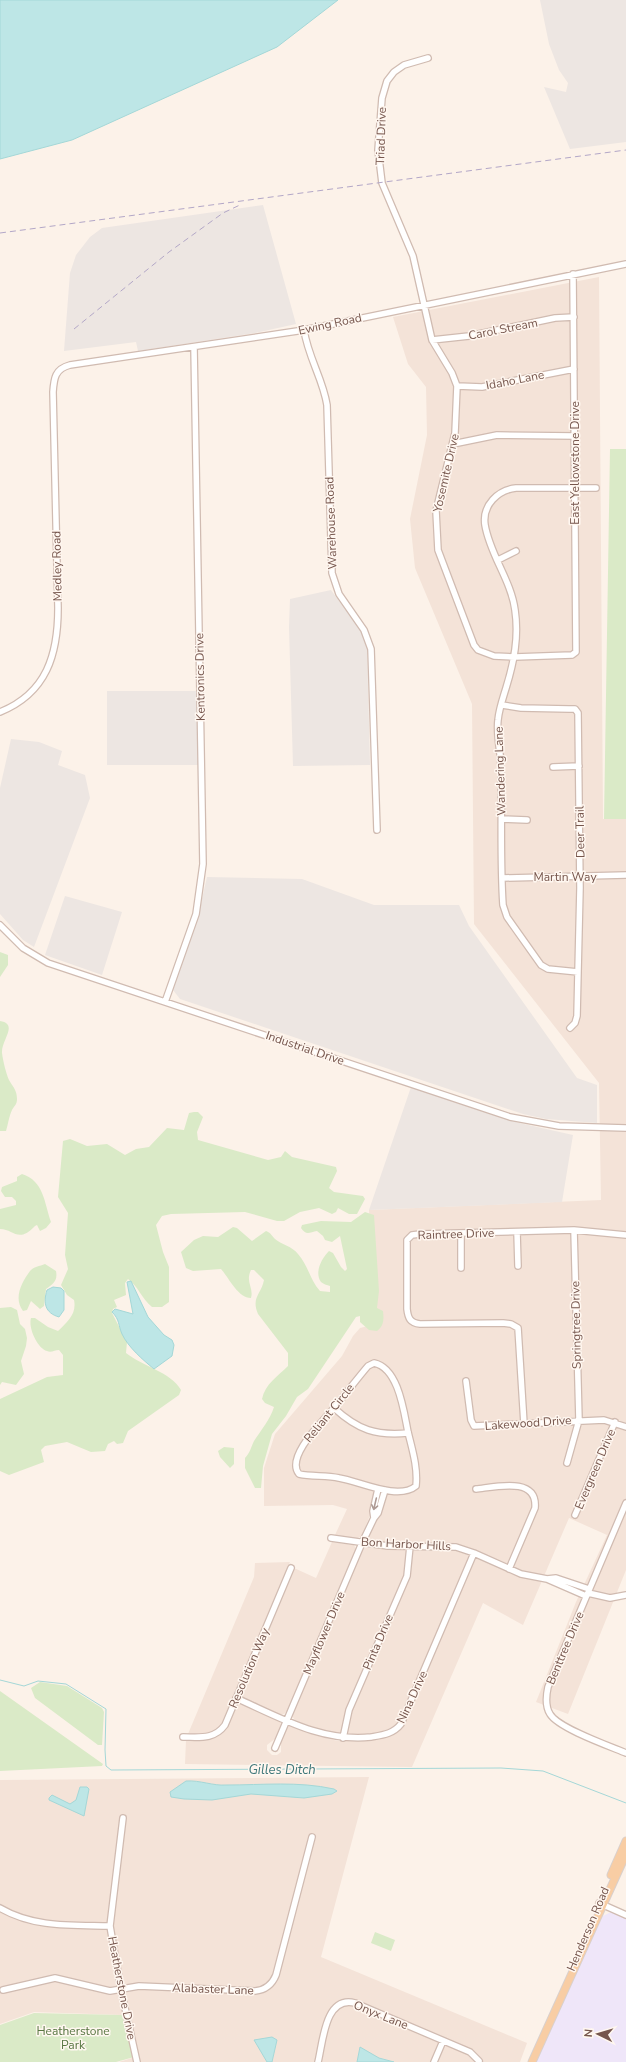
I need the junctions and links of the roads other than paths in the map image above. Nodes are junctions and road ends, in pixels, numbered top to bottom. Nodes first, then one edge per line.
1 (428, 58) dead end
2 (626, 264) edge
3 (573, 274) junction
4 (424, 304) junction
5 (574, 317) junction
6 (304, 330) junction
7 (432, 340) junction
8 (194, 347) junction
9 (574, 369) junction
10 (456, 386) junction
11 (54, 396) joint
12 (575, 436) junction
13 (453, 444) junction
14 (575, 487) junction
15 (596, 488) dead end
16 (516, 551) dead end
17 (498, 560) junction
18 (576, 651) joint
19 (515, 657) junction
20 (502, 705) junction
21 (0, 712) edge
22 (579, 766) junction
23 (553, 767) dead end
24 (502, 819) junction
25 (527, 820) dead end
26 (377, 830) dead end
27 (626, 875) edge
28 (580, 877) junction
29 (503, 878) junction
30 (0, 925) edge
31 (578, 972) junction
32 (165, 1002) junction
33 (570, 1028) dead end
34 (626, 1128) edge
35 (574, 1230) junction
36 (517, 1232) junction
37 (461, 1233) junction
38 (626, 1235) edge
39 (518, 1266) dead end
40 (461, 1268) dead end
41 (466, 1381) dead end
42 (334, 1408) junction
43 (579, 1420) junction
44 (615, 1422) junction
45 (524, 1424) junction
46 (626, 1427) edge
47 (408, 1433) junction
48 (567, 1463) dead end
49 (378, 1489) junction
50 (476, 1489) dead end
51 (385, 1490) junction
52 (626, 1502) edge
53 (576, 1516) dead end
54 (374, 1518) junction
55 (331, 1538) dead end
56 (362, 1543) junction
57 (410, 1546) junction
58 (474, 1553) junction
59 (291, 1568) dead end
60 (509, 1569) junction
61 (588, 1593) junction
62 (626, 1595) edge
63 (236, 1698) junction
64 (287, 1720) junction
65 (183, 1737) dead end
66 (343, 1738) junction
67 (275, 1748) dead end
68 (626, 1753) edge
69 (123, 1818) dead end
70 (312, 1837) dead end
71 (626, 1841) edge
72 (626, 1854) edge
73 (601, 1904) junction
74 (0, 1908) edge
75 (626, 1915) edge
76 (110, 1926) junction
77 (3, 1990) dead end
78 (121, 1990) junction
79 (443, 2041) junction
80 (479, 2061) dead end
81 (137, 2062) edge
82 (318, 2062) edge
83 (434, 2062) edge
84 (532, 2062) edge

1 - 4 street, Triad Drive
2 - 3 street, Ewing Road
3 - 4 street, Ewing Road
3 - 5 street, East Yellowstone Drive
4 - 6 street, Ewing Road
4 - 7 street, Yosemite Drive
5 - 7 street, Carol Stream
5 - 9 street, East Yellowstone Drive
6 - 8 street, Ewing Road
6 - 26 street, Warehouse Road
7 - 10 street, Yosemite Drive
8 - 11 street, Ewing Road
8 - 32 street, Kentronics Drive
9 - 10 street, Idaho Lane
9 - 12 street, East Yellowstone Drive
10 - 13 street, Yosemite Drive
11 - 21 street, Medley Road
12 - 13 street
12 - 14 street, East Yellowstone Drive
13 - 19 street, Yosemite Drive
14 - 15 street, Wandering Lane
14 - 17 street, Wandering Lane
14 - 18 street, East Yellowstone Drive
16 - 17 street
17 - 19 street, Wandering Lane
18 - 19 street, Yosemite Drive
19 - 20 street, Wandering Lane
20 - 22 street, Deer Trail
20 - 24 street, Wandering Lane
22 - 23 street
22 - 28 street, Deer Trail
24 - 25 street
24 - 29 street, Wandering Lane
27 - 28 street, Martin Way
28 - 29 street, Martin Way
28 - 31 street, Deer Trail
29 - 31 street, Wandering Lane
30 - 32 street, Industrial Drive
31 - 33 street, Deer Trail
32 - 34 street, Industrial Drive
35 - 36 street, Raintree Drive
35 - 38 street, Raintree Drive
35 - 43 street, Springtree Drive
36 - 37 street, Raintree Drive
36 - 39 street
37 - 40 street
37 - 45 street, Raintree Drive
41 - 45 street, Lakewood Drive
42 - 47 street
42 - 47 street, Reliant Circle
42 - 49 street, Reliant Circle
43 - 44 street, Lakewood Drive
43 - 45 street, Lakewood Drive
43 - 48 street, Springtree Drive
44 - 46 street, Lakewood Drive
44 - 53 street, Evergreen Drive
47 - 51 street, Reliant Circle
49 - 51 street, Reliant Circle
49 -> 54 street, Mayflower Drive
50 - 60 street
51 - 54 street, Mayflower Drive
52 - 61 street, Benttree Drive
54 - 56 street, Mayflower Drive
55 - 56 street, Bon Harbor Hills
56 - 57 street, Bon Harbor Hills
56 - 64 street, Mayflower Drive
57 - 58 street, Bon Harbor Hills
57 - 66 street, Pinta Drive
58 - 60 street, Bon Harbor Hills
58 - 66 street, Nina Drive
59 - 63 street, Resolution Way
60 - 61 street, Bon Harbor Hills
61 - 62 street, Bon Harbor Hills
61 - 68 street, Benttree Drive
63 - 64 street, Nina Drive
63 - 65 street, Resolution Way
64 - 66 street, Nina Drive
64 - 67 street, Mayflower Drive
69 - 76 street, Heatherstone Drive
70 - 78 street, Alabaster Lane
71 - 73 main road, Henderson Road
72 - 73 main road, Henderson Road
73 - 75 street
73 - 84 main road, Henderson Road
74 - 76 street
76 - 78 street, Heatherstone Drive
77 - 78 street, Alabaster Lane
78 - 81 street, Heatherstone Drive
79 - 80 street, Onyx Lane
79 - 82 street, Onyx Lane
79 - 83 street

